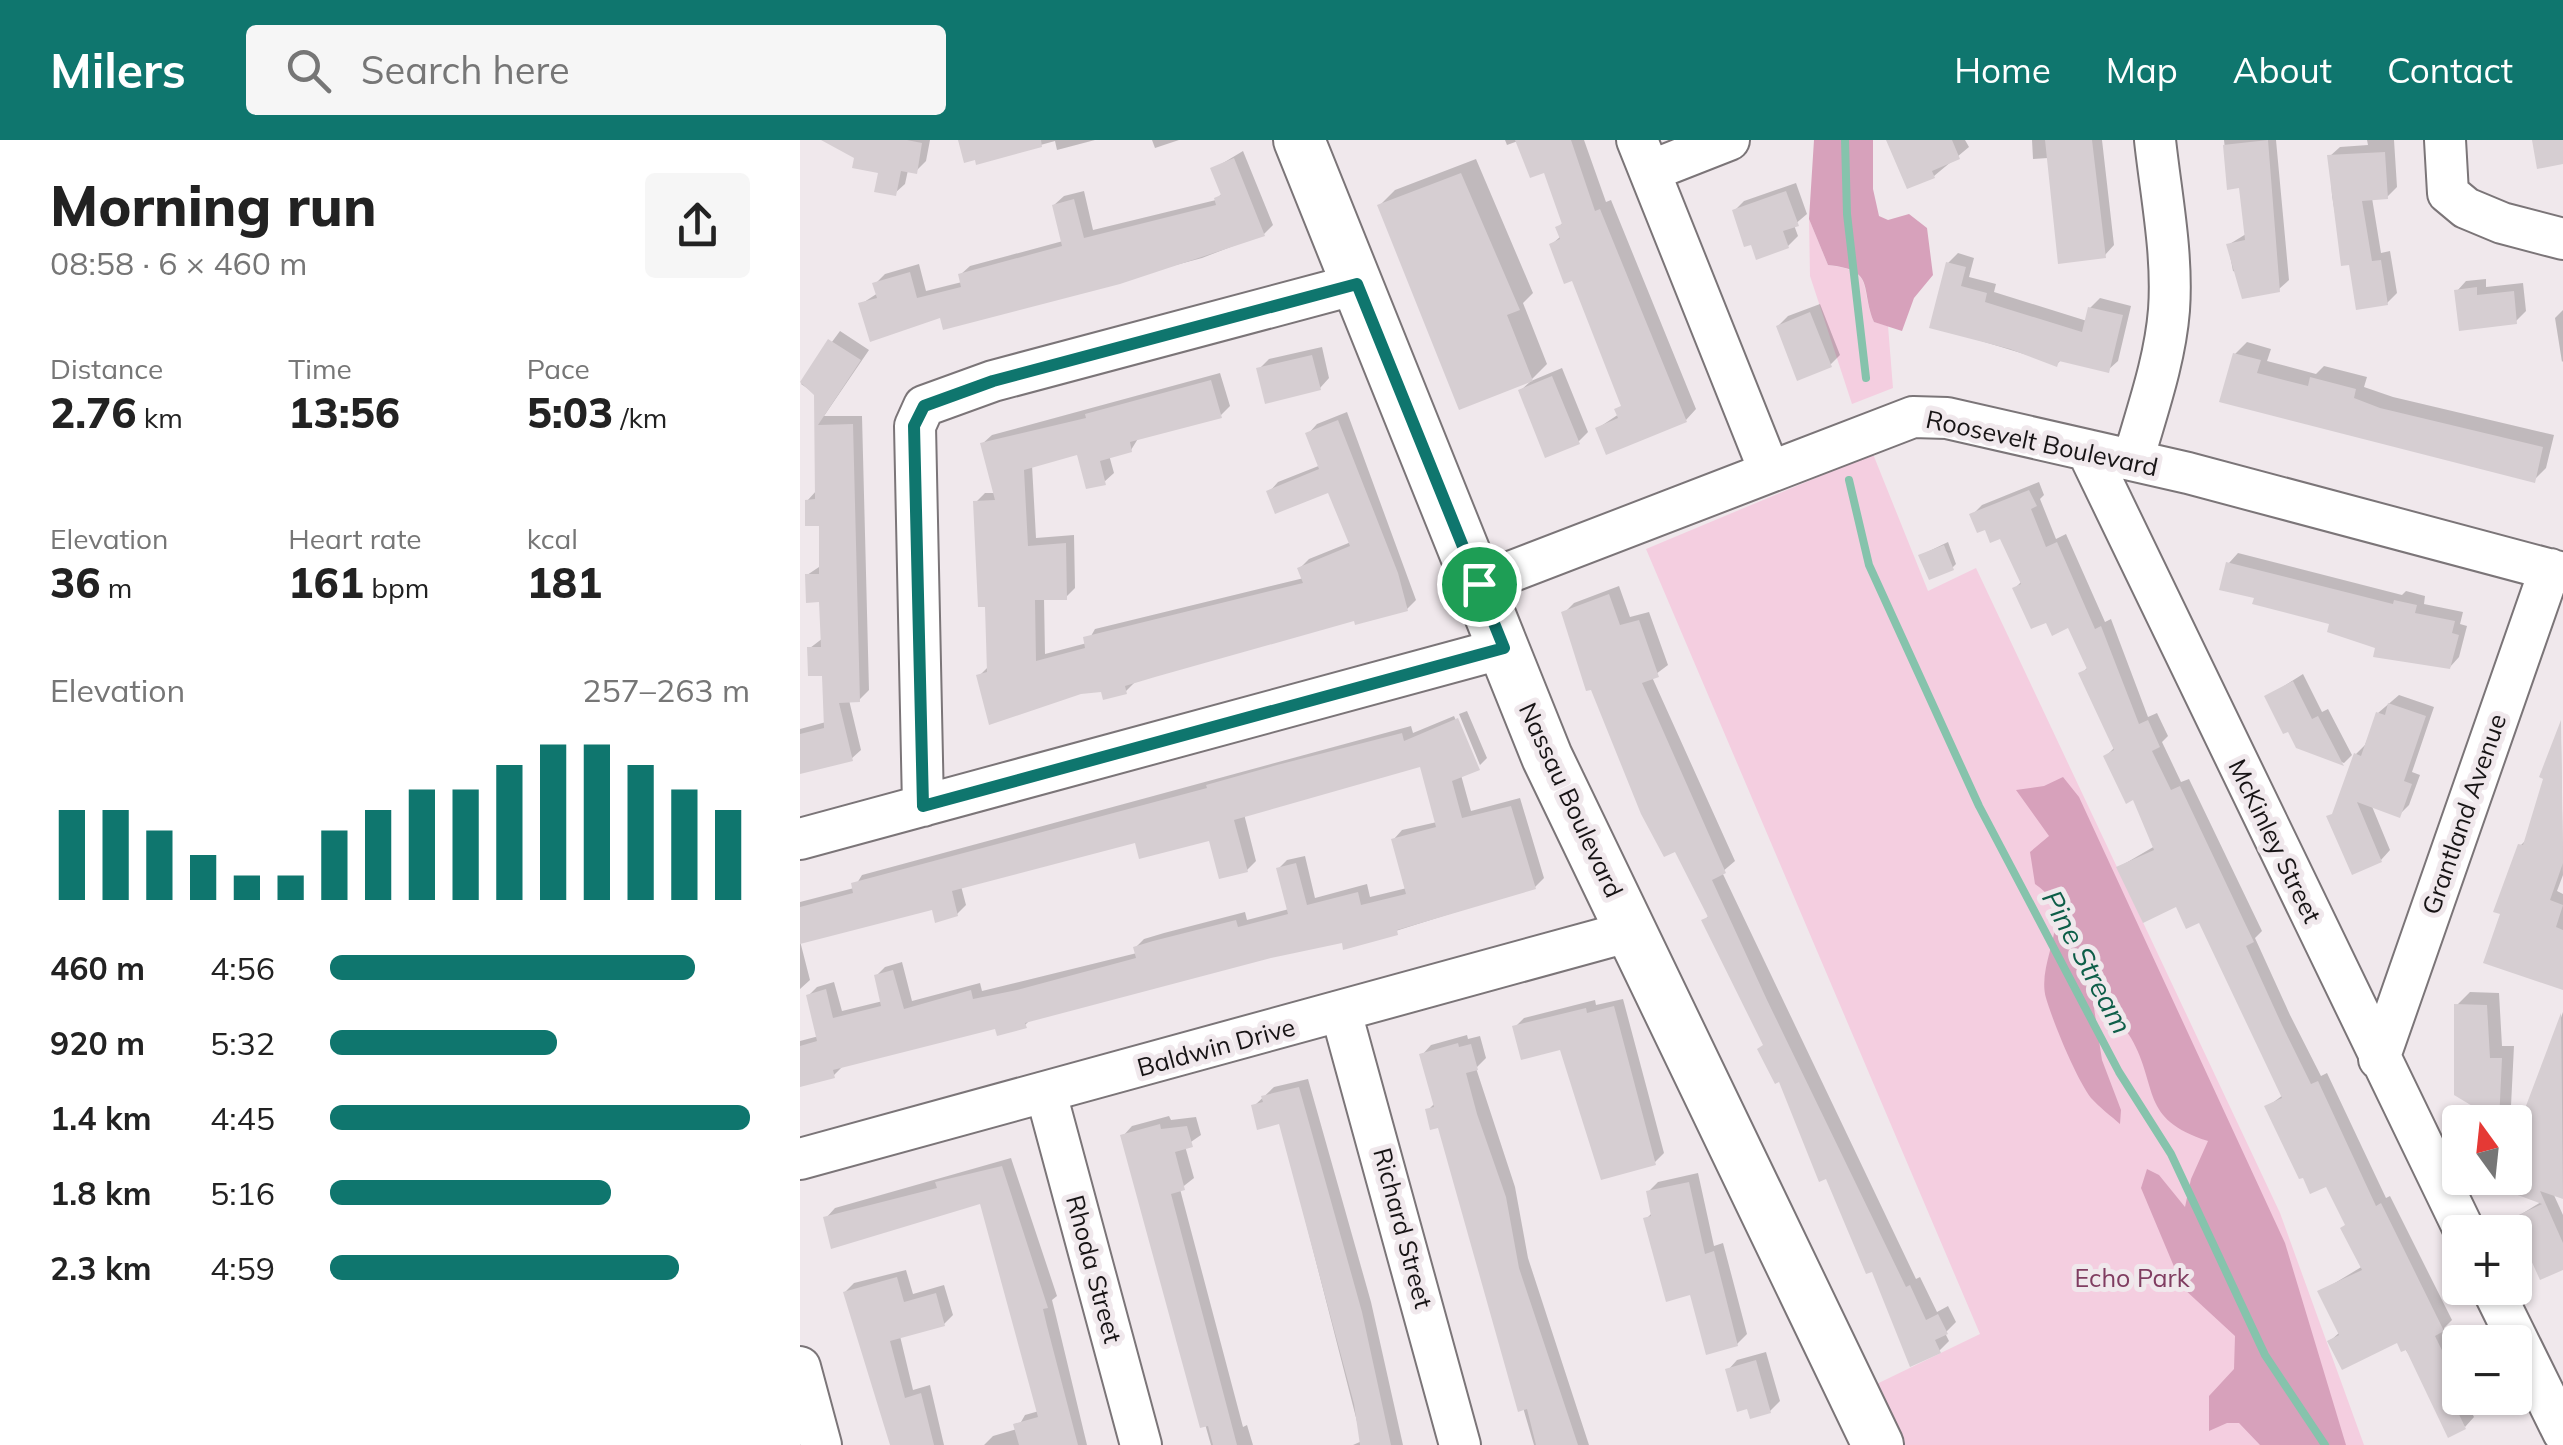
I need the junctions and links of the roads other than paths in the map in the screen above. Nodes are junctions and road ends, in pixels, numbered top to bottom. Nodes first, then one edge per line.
1 (1299, 140) edge
2 (1729, 140) edge
3 (2155, 140) edge
4 (2445, 140) edge
5 (1643, 156) edge
6 (2563, 239) edge
7 (1357, 284) junction
8 (2087, 450) junction
9 (2134, 460) junction
10 (1769, 470) junction
11 (2556, 571) edge
12 (1479, 584) junction
13 (1504, 648) junction
14 (923, 806) junction
15 (800, 839) edge
16 (1631, 930) junction
17 (1341, 1012) junction
18 (2379, 1059) junction
19 (1046, 1093) junction
20 (800, 1159) edge
21 (2457, 1215) edge
22 (2500, 1305) edge
23 (800, 1367) edge
24 (2563, 1432) edge
25 (820, 1445) edge
26 (1141, 1445) edge
27 (1460, 1445) edge
28 (1878, 1445) edge

1 - 7 main road, Nassau Boulevard
2 - 5 street
3 - 9 street
4 - 6 street
5 - 10 street
7 - 12 main road, Nassau Boulevard
7 - 14 street
8 - 9 street, Roosevelt Boulevard
8 - 10 street, Roosevelt Boulevard
8 - 18 street, McKinley Street
9 - 11 street, Roosevelt Boulevard
10 - 12 street, Roosevelt Boulevard
11 - 18 street, Grantland Avenue
12 - 13 main road, Nassau Boulevard
13 - 14 street
13 - 16 main road, Nassau Boulevard
14 - 15 street
16 - 17 street, Baldwin Drive
16 - 28 main road, Nassau Boulevard
17 - 19 street, Baldwin Drive
17 - 27 street, Richard Street
18 - 21 street, McKinley Street
19 - 20 street, Baldwin Drive
19 - 26 street, Rhoda Street
22 - 24 street
23 - 25 street

